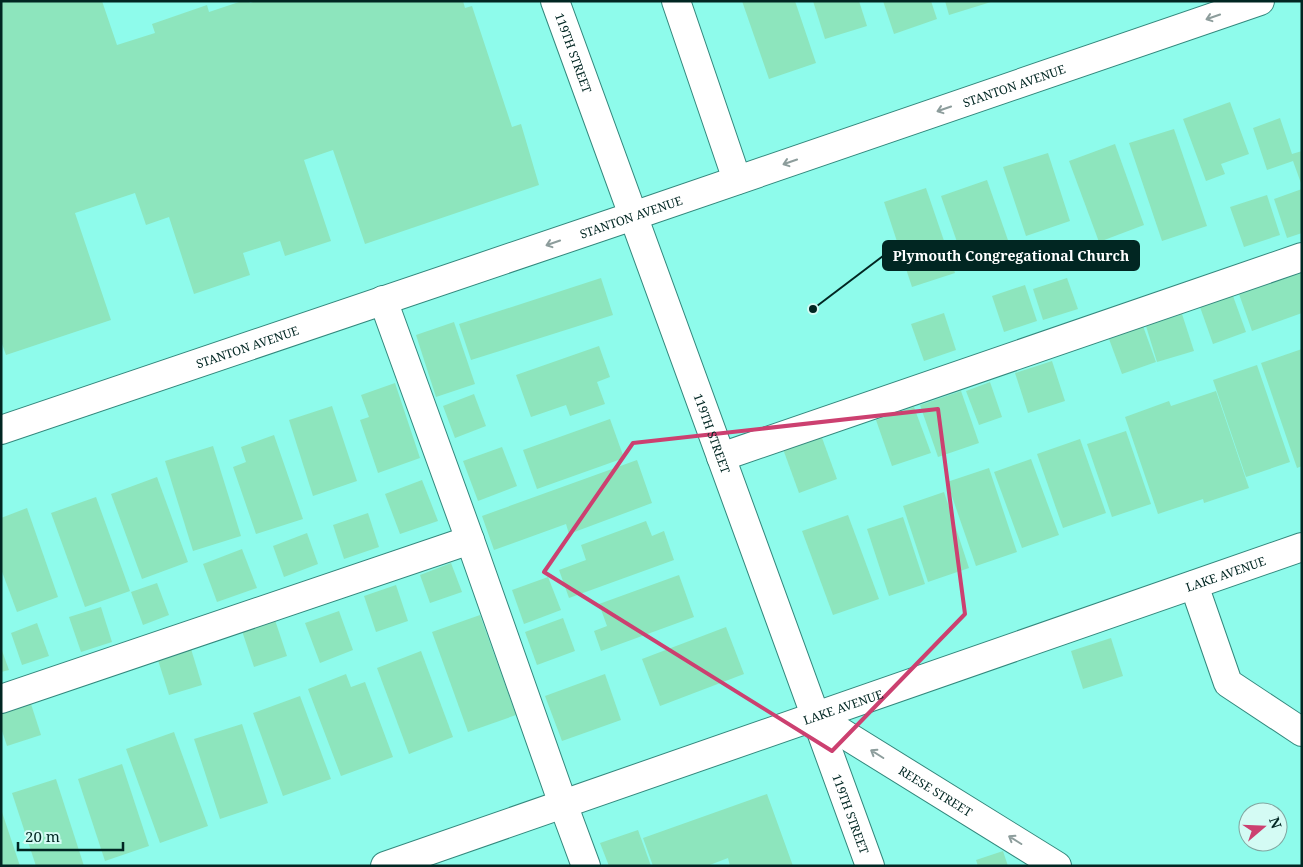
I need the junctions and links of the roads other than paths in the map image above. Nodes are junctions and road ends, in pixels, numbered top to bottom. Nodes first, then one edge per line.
1 (555, 1) edge
2 (676, 1) edge
3 (1260, 1) edge
4 (737, 180) junction
5 (633, 216) junction
6 (1302, 258) edge
7 (383, 300) junction
8 (1, 430) edge
9 (721, 457) junction
10 (470, 540) junction
11 (1302, 547) edge
12 (1194, 585) junction
13 (1, 699) edge
14 (815, 716) junction
15 (1302, 732) edge
16 (563, 804) junction
17 (386, 866) edge
18 (586, 866) edge
19 (870, 866) edge
20 (1057, 866) edge

1 - 5 street, 119TH STREET
2 - 4 street
3 -> 4 street, STANTON AVENUE
4 - 5 street, STANTON AVENUE
5 -> 7 street, STANTON AVENUE
5 - 9 street, 119TH STREET
6 - 9 street
7 - 8 street, STANTON AVENUE
7 - 10 street
9 - 14 street, 119TH STREET
10 - 13 street
10 - 16 street
11 - 12 street, LAKE AVENUE
12 - 14 street, LAKE AVENUE
12 - 15 street
14 - 16 street, LAKE AVENUE
14 - 19 street, 119TH STREET
20 -> 14 street, REESE STREET
16 - 17 street, LAKE AVENUE
16 - 18 street

